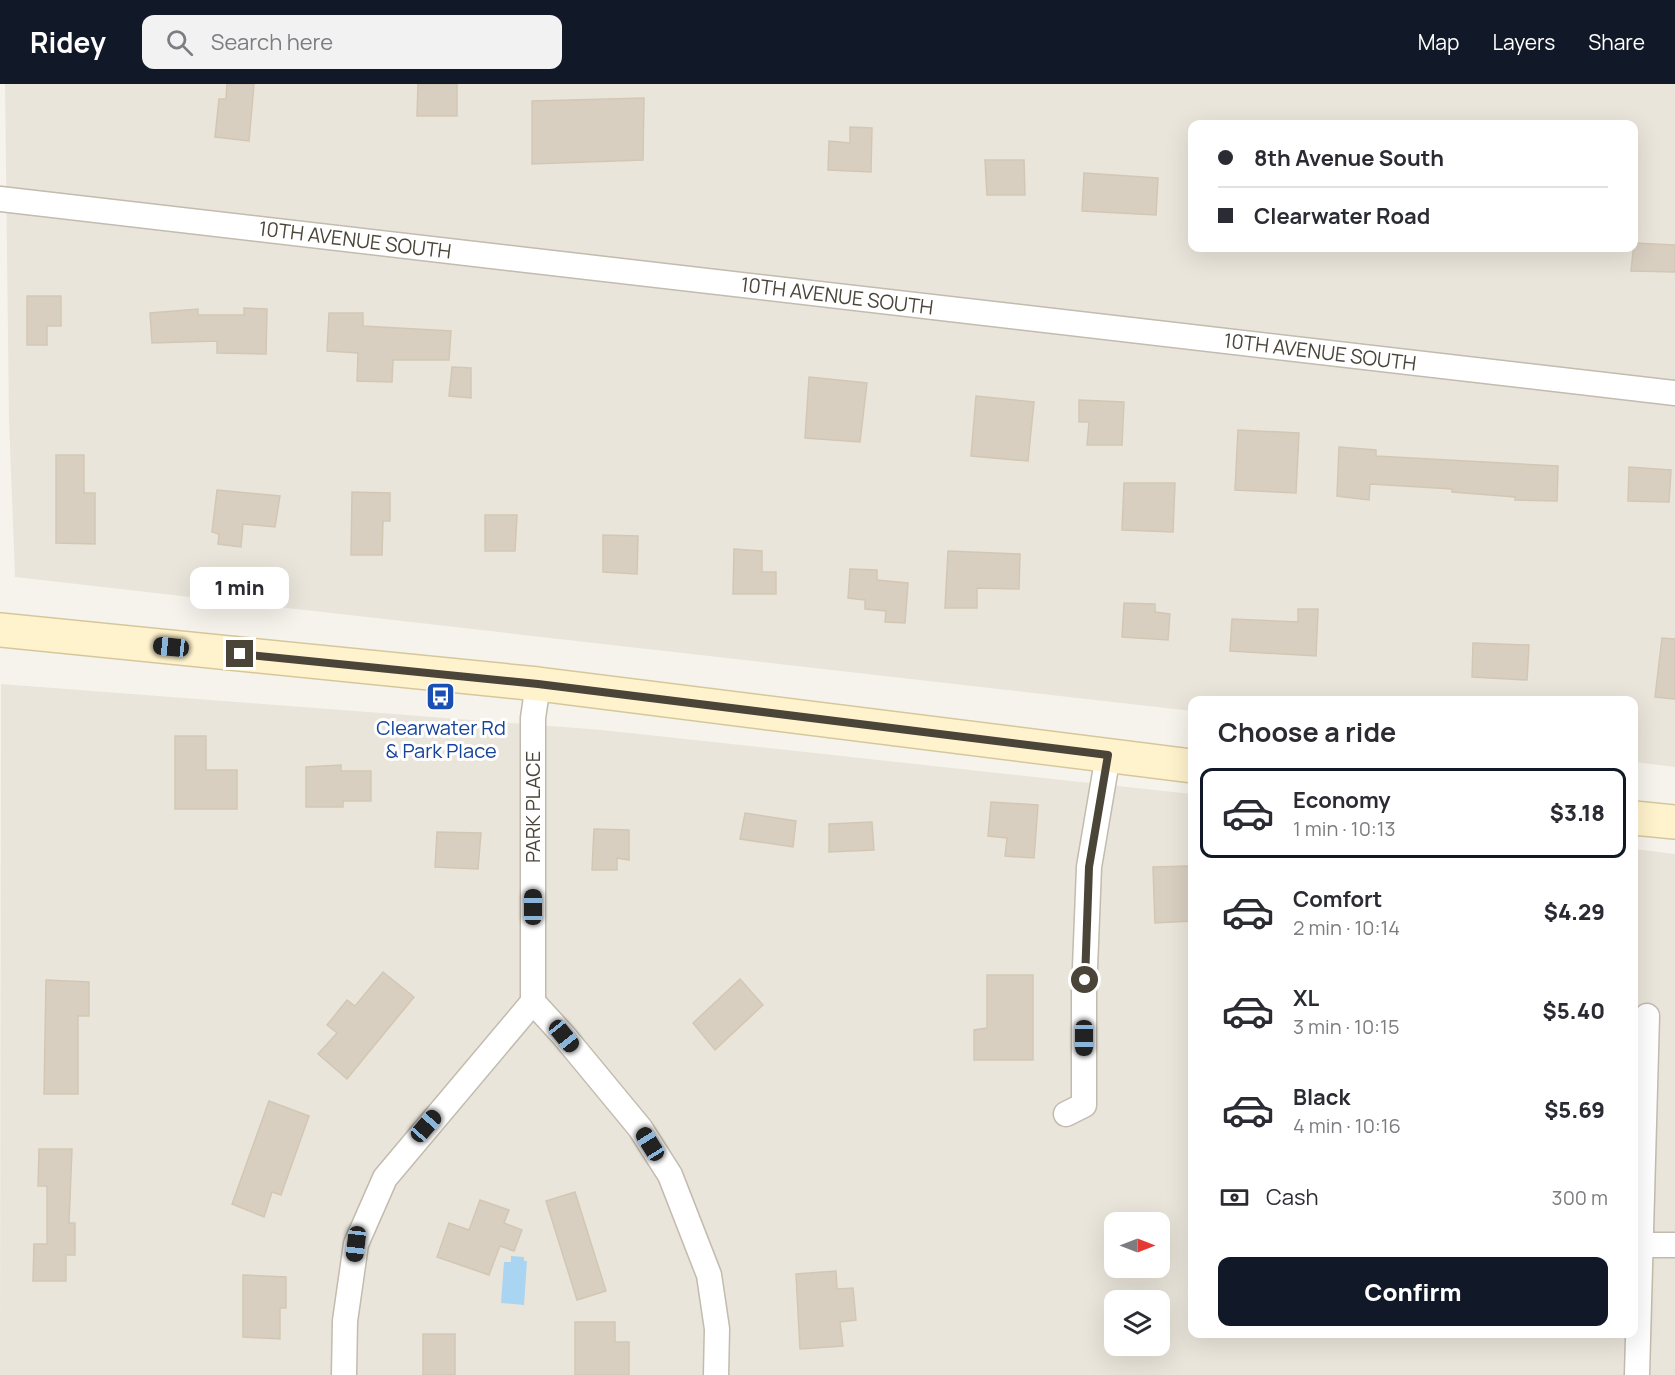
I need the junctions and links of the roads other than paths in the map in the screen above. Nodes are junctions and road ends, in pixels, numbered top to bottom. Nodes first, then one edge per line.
1 (0, 199) edge
2 (1675, 393) edge
3 (0, 630) edge
4 (538, 684) junction
5 (1108, 755) junction
6 (1188, 765) edge
7 (1638, 818) edge
8 (1675, 822) edge
9 (533, 1002) junction
10 (1647, 1016) dead end
11 (1066, 1114) dead end
12 (1640, 1245) junction
13 (1675, 1245) edge
14 (1638, 1332) edge
15 (1638, 1338) edge
16 (344, 1375) edge
17 (716, 1375) edge
18 (1637, 1375) edge

1 - 2 street, 10TH AVENUE SOUTH
3 - 4 street
4 - 5 street
4 - 9 street, PARK PLACE
5 - 6 street
5 - 11 street
7 - 8 street
9 - 16 street
9 - 17 street
10 - 12 street
12 - 13 street
12 - 14 street
15 - 18 street

